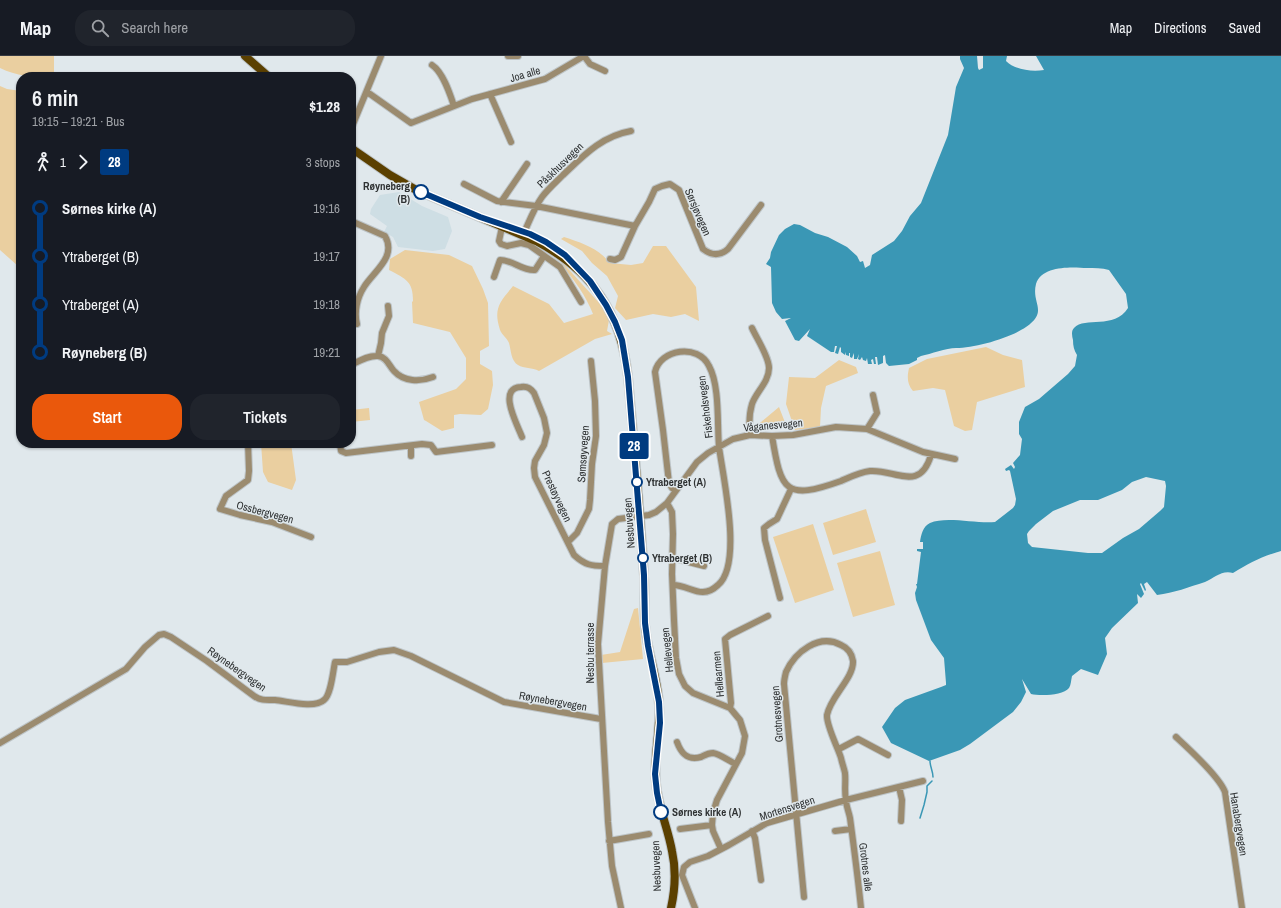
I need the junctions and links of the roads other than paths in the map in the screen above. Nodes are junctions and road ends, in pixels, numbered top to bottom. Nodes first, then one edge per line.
1 (239, 56) edge
2 (245, 56) edge
3 (381, 56) edge
4 (508, 56) edge
5 (518, 56) edge
6 (584, 56) edge
7 (432, 65) dead end
8 (605, 71) dead end
9 (256, 72) edge
10 (263, 72) edge
11 (366, 93) junction
12 (490, 94) junction
13 (454, 106) junction
14 (356, 117) edge
15 (631, 130) dead end
16 (511, 142) dead end
17 (356, 152) edge
18 (356, 156) edge
19 (527, 164) dead end
20 (381, 170) junction
21 (464, 184) dead end
22 (501, 202) junction
23 (761, 205) dead end
24 (536, 206) junction
25 (480, 217) junction
26 (356, 223) edge
27 (635, 226) junction
28 (502, 227) junction
29 (524, 234) junction
30 (544, 256) junction
31 (610, 259) dead end
32 (494, 277) dead end
33 (581, 302) dead end
34 (388, 306) dead end
35 (356, 311) edge
36 (356, 320) edge
37 (357, 324) dead end
38 (752, 328) dead end
39 (378, 356) junction
40 (592, 361) dead end
41 (356, 363) edge
42 (433, 377) dead end
43 (873, 395) dead end
44 (867, 429) junction
45 (750, 435) junction
46 (772, 436) junction
47 (522, 437) dead end
48 (492, 445) dead end
49 (411, 446) junction
50 (719, 446) junction
51 (248, 448) edge
52 (341, 448) edge
53 (931, 455) junction
54 (411, 456) dead end
55 (955, 459) dead end
56 (792, 489) junction
57 (675, 490) junction
58 (667, 503) junction
59 (640, 517) junction
60 (312, 537) dead end
61 (568, 542) junction
62 (673, 558) junction
63 (605, 566) junction
64 (704, 566) dead end
65 (673, 585) junction
66 (780, 598) dead end
67 (768, 616) dead end
68 (730, 708) junction
69 (602, 719) junction
70 (1176, 737) dead end
71 (677, 742) dead end
72 (0, 743) edge
73 (839, 749) junction
74 (888, 755) dead end
75 (736, 764) junction
76 (923, 781) dead end
77 (900, 787) junction
78 (846, 800) junction
79 (795, 814) junction
80 (901, 821) dead end
81 (664, 823) junction
82 (712, 825) junction
83 (680, 829) dead end
84 (852, 829) junction
85 (752, 831) junction
86 (835, 831) dead end
87 (649, 834) dead end
88 (609, 841) junction
89 (721, 849) junction
90 (761, 880) dead end
91 (804, 897) dead end
92 (620, 908) edge
93 (666, 908) edge
94 (671, 908) edge
95 (695, 908) edge
96 (861, 908) edge
97 (1242, 908) edge

1 - 9 main road
2 - 10 main road
3 - 11 street
4 - 5 street
6 - 8 street, Joa alle
6 - 12 street, Joa alle
7 - 13 street
11 - 13 street, Joa alle
11 - 14 street
12 - 13 street, Joa alle
12 - 16 street
15 - 24 street, Påskhusvegen
17 - 20 main road, Nesbuvegen
18 - 20 main road, Nesbuvegen
19 - 22 street
20 - 25 main road, Nesbuvegen
21 - 22 street
22 - 24 street
23 - 27 street, Sørsjøvegen
24 - 27 street
24 - 29 street, Påskhusvegen
25 - 28 main road, Nesbuvegen
25 - 29 main road, Nesbuvegen
26 - 35 street
27 - 31 street, Sørsjøvegen
28 - 29 main road, Nesbuvegen
28 - 30 street
29 - 59 main road, Nesbuvegen
30 - 32 street
30 - 33 street
34 - 39 street
36 - 37 street
38 - 45 street
39 - 41 street
39 - 42 street
40 - 61 street, Sømsøyvegen
43 - 44 street
44 - 46 street, Våganesvegen
44 - 53 street, Våganesvegen
45 - 46 street, Våganesvegen
45 - 50 street, Våganesvegen
46 - 56 street
47 - 61 street, Prestøyvegen
48 - 49 street
49 - 52 street
49 - 54 street
50 - 57 street, Våganesvegen
50 - 57 street, Fiskeholsvegen
50 - 65 street, Fiskeholsvegen
51 - 60 street, Ossbergvegen
53 - 55 street, Våganesvegen
53 - 56 street
56 - 66 street
57 - 58 street, Våganesvegen
58 - 59 street, Våganesvegen
58 - 62 street, Hellevegen
59 - 63 street, Nesbu terrasse
59 - 81 main road, Nesbuvegen
61 - 63 street, Prestøyvegen
62 - 64 street
62 - 65 street, Hellevegen
63 - 69 street, Nesbu terrasse
65 - 68 street, Hellevegen
67 - 68 street, Hellearmen
68 - 75 street
69 - 72 street, Røynebergvegen
69 - 88 street, Nesbu terrasse
70 - 97 street, Hanabergvegen
71 - 75 street
73 - 74 street
73 - 78 street, Grotnesvegen
73 - 79 street, Grotnesvegen
75 - 82 street
76 - 77 street, Mortensvegen
77 - 78 street, Mortensvegen
77 - 80 street
78 - 79 street, Mortensvegen
78 - 84 street, Grotnes alle
79 - 85 street, Mortensvegen
79 - 91 street, Grotnesvegen
81 - 93 main road, Nesbuvegen
81 - 94 main road, Nesbuvegen
82 - 83 street
82 - 89 street
84 - 86 street, Grotnes alle
84 - 96 street, Grotnes alle
85 - 89 street, Mortensvegen
85 - 90 street
87 - 88 street
88 - 92 street, Nesbu terrasse
89 - 95 street, Mortensvegen

